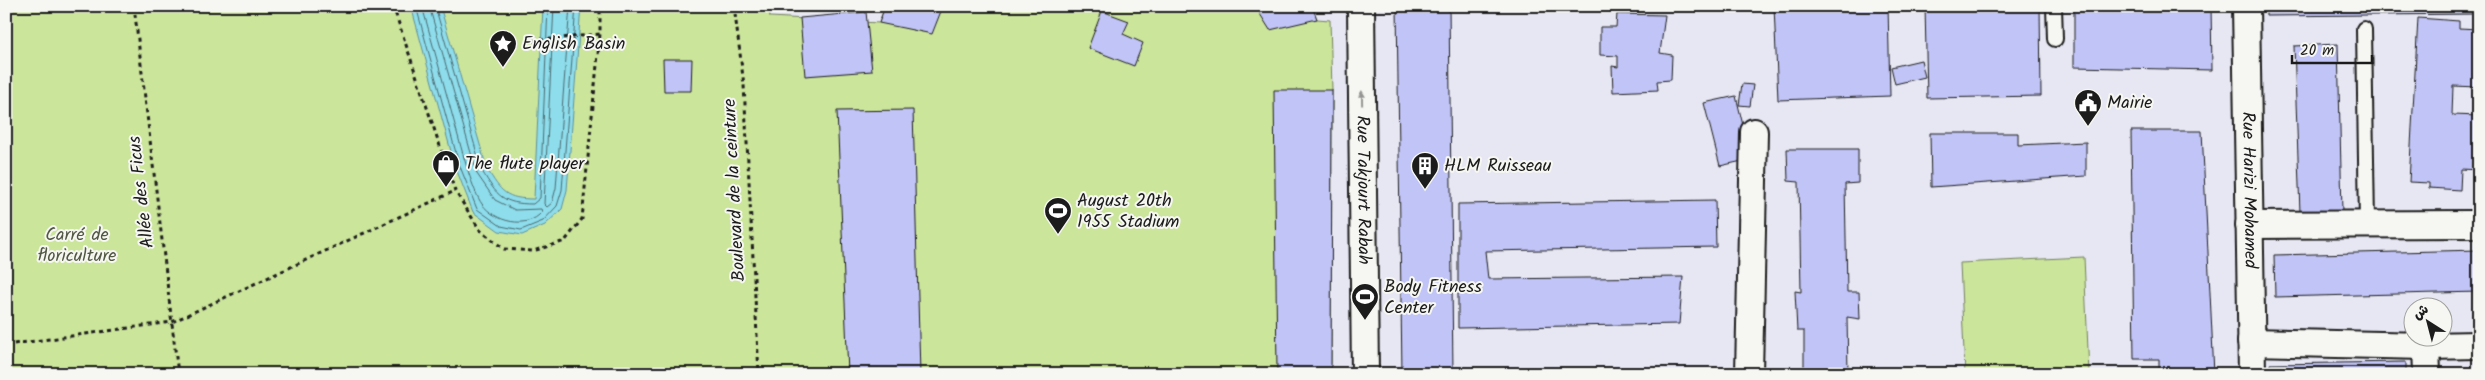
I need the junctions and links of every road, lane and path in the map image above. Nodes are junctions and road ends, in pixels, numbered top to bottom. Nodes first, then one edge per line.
1 (134, 6) edge
2 (393, 6) edge
3 (600, 6) edge
4 (734, 6) edge
5 (1361, 6) edge
6 (2054, 6) edge
7 (2246, 6) edge
8 (2364, 29) dead end
9 (600, 34) junction
10 (2055, 39) dead end
11 (532, 41) dead end
12 (1754, 132) dead end
13 (455, 191) junction
14 (2367, 224) junction
15 (2479, 224) edge
16 (2249, 226) junction
17 (172, 322) junction
18 (2251, 342) junction
19 (6, 345) edge
20 (2402, 345) edge
21 (2479, 345) edge
22 (2452, 346) edge
23 (2426, 348) edge
24 (178, 374) edge
25 (759, 374) edge
26 (1366, 374) edge
27 (1749, 374) edge
28 (2252, 374) edge
29 (2427, 374) edge

1 - 17 path, Allée des Ficus
2 - 13 path
3 - 9 path
4 - 25 path, Boulevard de la ceinture
26 -> 5 street, Rue Takjourt Rabah
6 - 10 lane
7 - 16 street, Rue Harizi Mohamed
8 - 14 lane
9 - 11 path
9 - 13 path
12 - 27 street
13 - 17 path
14 - 15 street
14 - 16 street
16 - 18 street, Rue Harizi Mohamed
17 - 19 path
17 - 24 path, Allée des Ficus
18 - 20 street
18 - 28 street, Rue Harizi Mohamed
21 - 22 street
23 - 29 street

